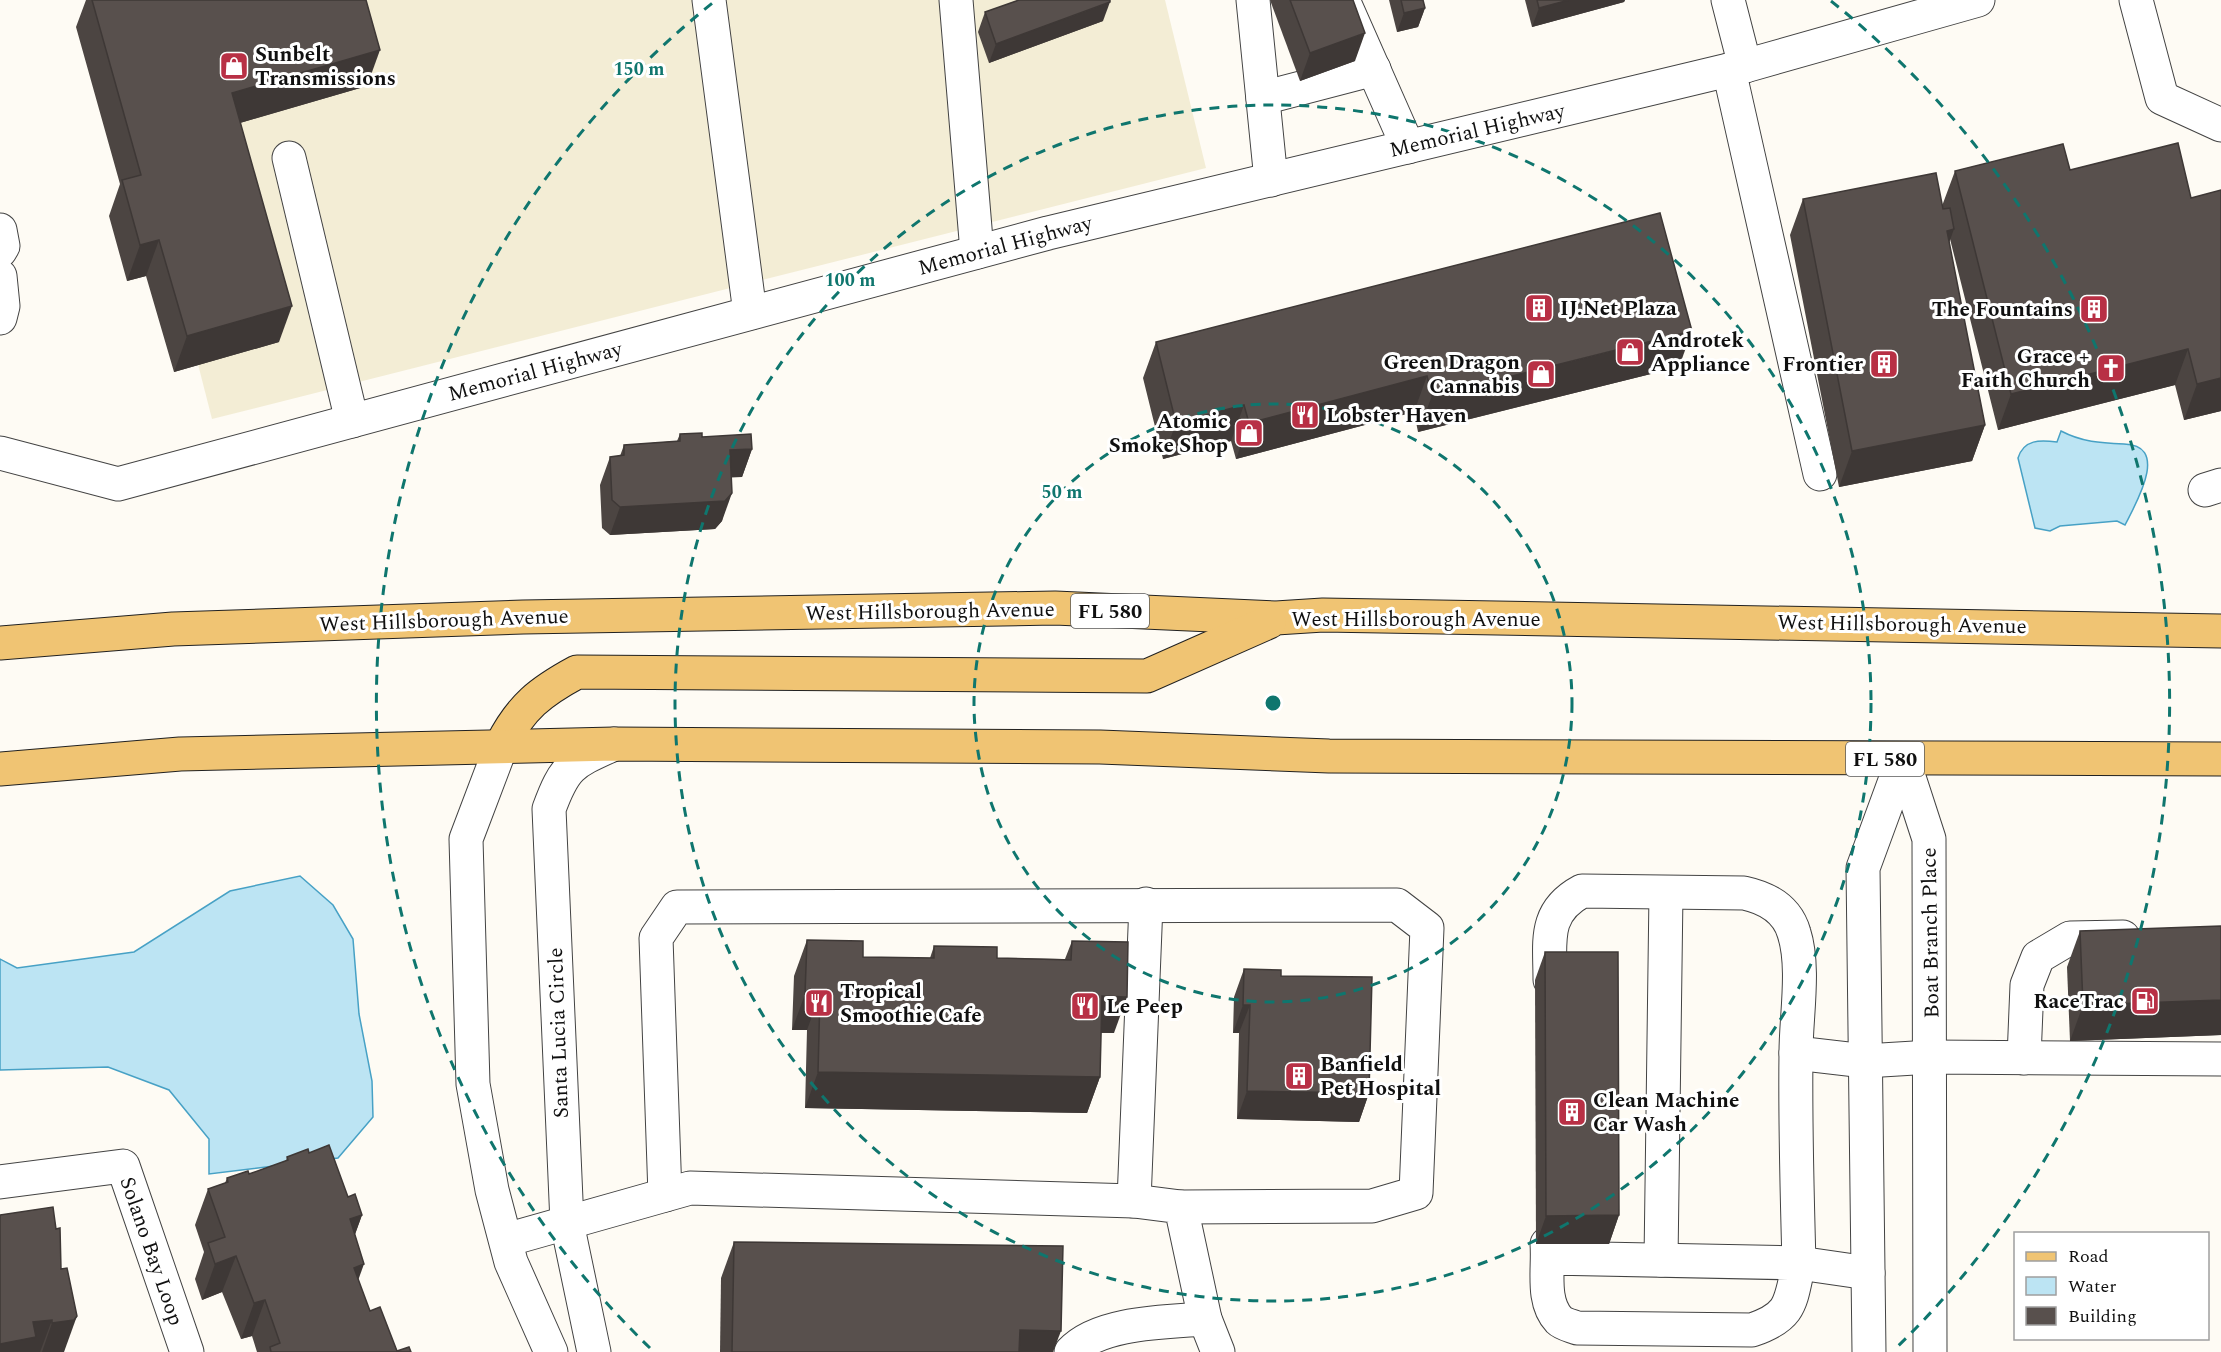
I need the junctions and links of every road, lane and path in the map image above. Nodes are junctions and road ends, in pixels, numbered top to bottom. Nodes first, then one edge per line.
1 (709, 0) edge
2 (956, 0) edge
3 (1253, 0) edge
4 (1343, 0) edge
5 (1728, 0) edge
6 (1978, 0) edge
7 (2136, 0) edge
8 (1737, 68) junction
9 (1374, 69) junction
10 (1263, 98) junction
11 (2221, 125) edge
12 (1408, 147) junction
13 (289, 158) dead end
14 (1271, 180) junction
15 (0, 230) edge
16 (0, 251) edge
17 (977, 252) junction
18 (0, 276) edge
19 (750, 313) junction
20 (0, 318) edge
21 (352, 421) junction
22 (0, 453) edge
23 (1820, 474) dead end
24 (1276, 618) junction
25 (2221, 630) edge
26 (0, 644) edge
27 (502, 744) junction
28 (614, 744) junction
29 (1903, 759) junction
30 (2221, 759) edge
31 (0, 769) edge
32 (1666, 893) junction
33 (1146, 904) junction
34 (2151, 936) edge
35 (1551, 980) edge
36 (1796, 1053) junction
37 (1931, 1057) junction
38 (2024, 1058) junction
39 (2221, 1059) edge
40 (1865, 1062) junction
41 (0, 1182) edge
42 (665, 1195) junction
43 (1134, 1201) junction
44 (1181, 1207) junction
45 (567, 1223) junction
46 (506, 1240) junction
47 (1661, 1260) junction
48 (1799, 1263) junction
49 (1868, 1273) junction
50 (1204, 1319) junction
51 (1125, 1340) edge
52 (187, 1352) edge
53 (551, 1352) edge
54 (594, 1352) edge
55 (1071, 1352) edge
56 (1218, 1352) edge
57 (1869, 1352) edge
58 (1930, 1352) edge

1 - 19 street
2 - 17 street
3 - 10 street
4 - 9 street
5 - 8 street
6 - 8 street, Memorial Highway
7 - 11 street
8 - 12 street, Memorial Highway
8 - 23 street
9 - 10 street
9 - 12 street
10 - 14 street
12 - 14 street, Memorial Highway
13 - 21 street
14 - 17 street, Memorial Highway
15 - 16 street
17 - 19 street, Memorial Highway
18 - 20 street
19 - 21 street, Memorial Highway
21 - 22 street, Memorial Highway
24 - 25 main road, West Hillsborough Avenue / FL 580
24 - 26 main road, West Hillsborough Avenue / FL 580
24 - 27 main road
27 - 28 main road, FL 580
27 - 31 main road, FL 580
27 - 46 street
28 - 29 main road, FL 580
28 - 45 street, Santa Lucia Circle
29 - 30 main road, FL 580
29 - 37 street, Boat Branch Place
29 - 40 street
32 - 35 street
32 - 36 street
32 - 47 street
33 - 42 street
33 - 43 street
33 - 44 street
34 - 38 street
36 - 40 street
36 - 48 street
37 - 38 street
37 - 40 street
37 - 58 street, Boat Branch Place
38 - 39 street
40 - 49 street
41 - 52 street, Solano Bay Loop
42 - 43 street
42 - 45 street
43 - 44 street
44 - 50 street
45 - 46 street
45 - 54 street, Santa Lucia Circle
46 - 53 street
47 - 48 street
47 - 48 street
48 - 49 street
49 - 57 street
50 - 51 street
50 - 56 street
51 - 55 street

